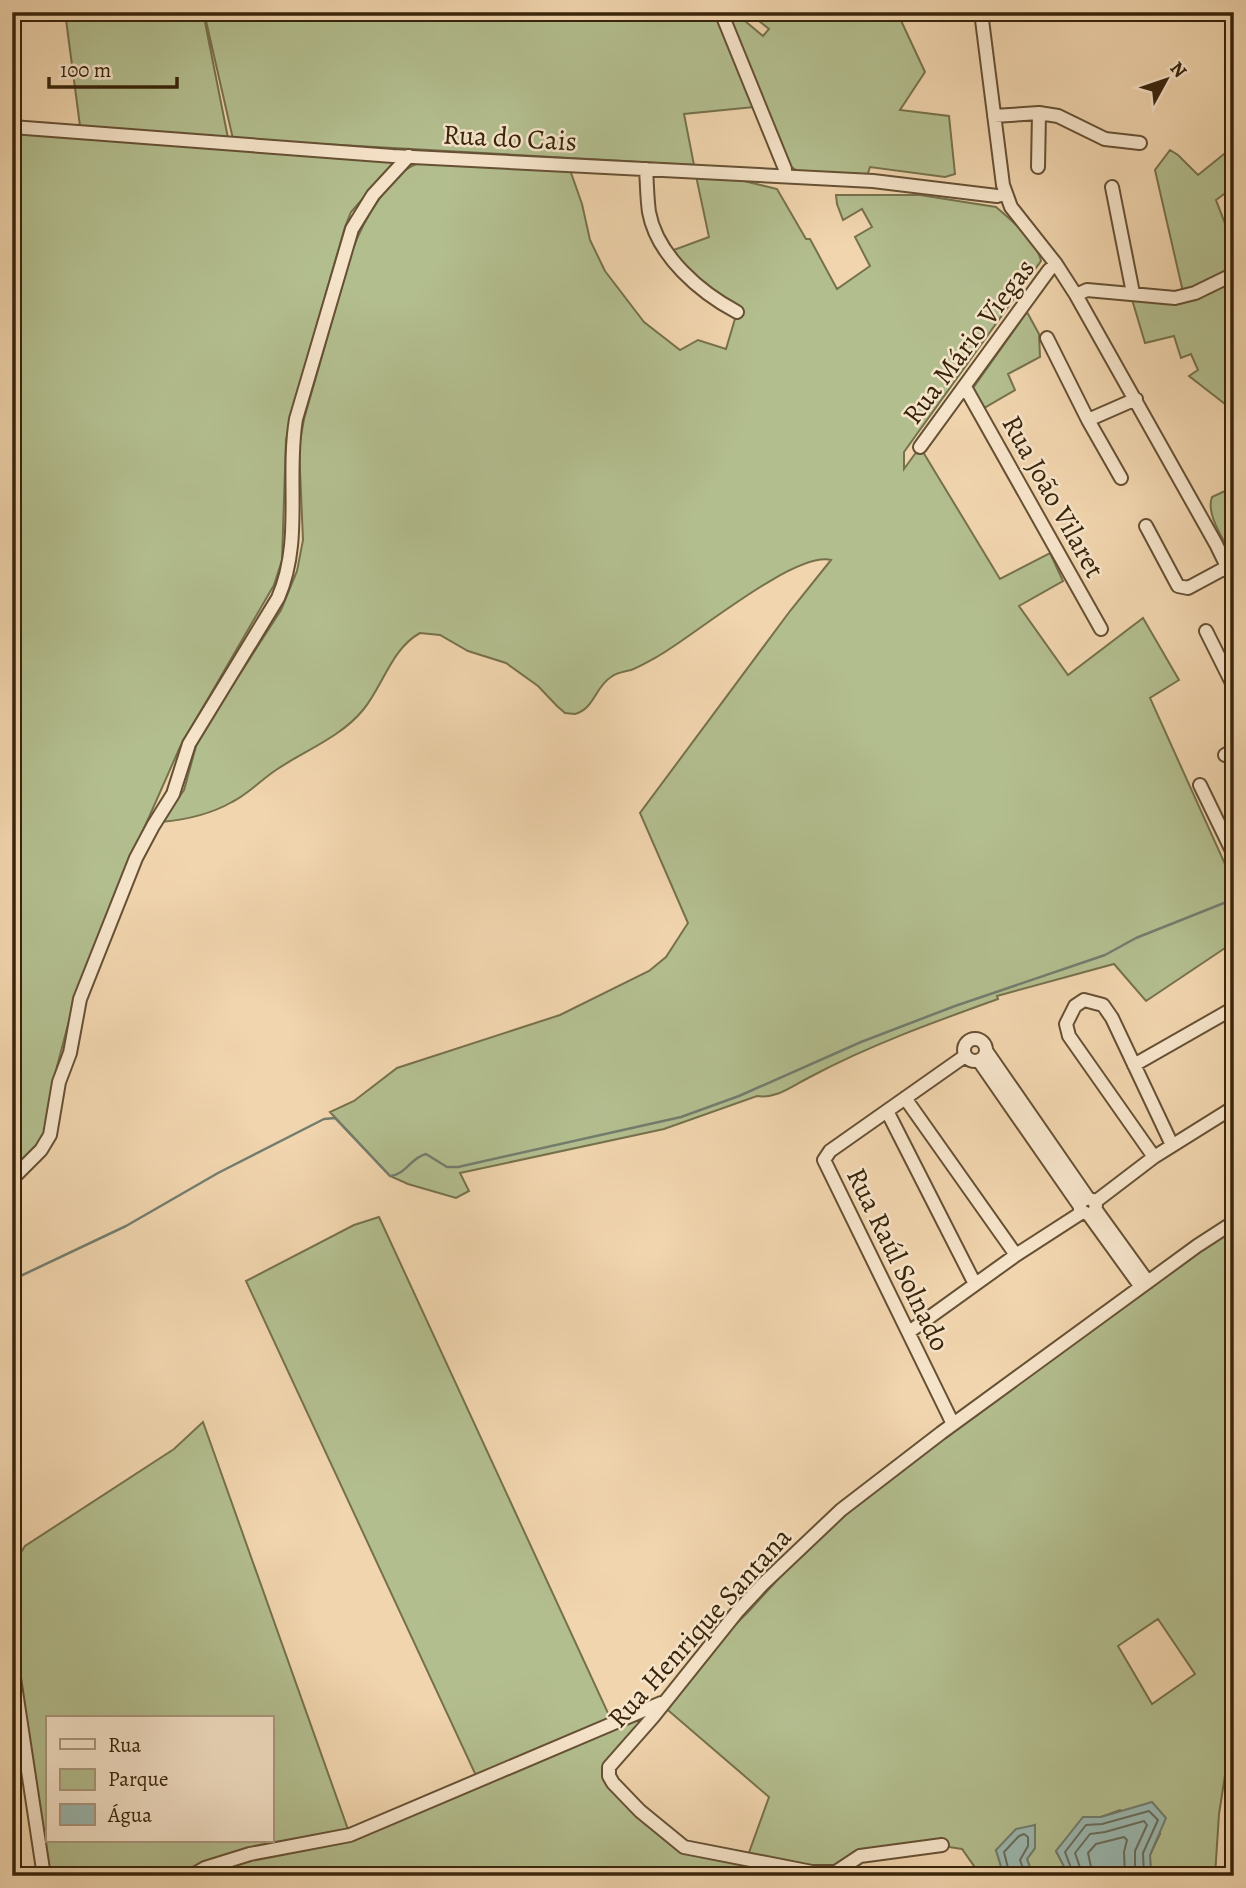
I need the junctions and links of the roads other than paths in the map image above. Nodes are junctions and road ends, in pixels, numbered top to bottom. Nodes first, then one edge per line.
1 (721, 12) edge
2 (981, 12) edge
3 (1039, 113) junction
4 (994, 116) junction
5 (12, 128) edge
6 (1140, 143) dead end
7 (410, 156) junction
8 (1038, 167) dead end
9 (646, 169) junction
10 (785, 176) junction
11 (1112, 187) dead end
12 (1005, 194) junction
13 (1056, 264) junction
14 (1234, 274) edge
15 (1133, 293) junction
16 (1076, 295) junction
17 (737, 312) dead end
18 (1047, 338) dead end
19 (965, 387) junction
20 (1136, 399) junction
21 (1088, 420) junction
22 (920, 447) dead end
23 (1121, 478) dead end
24 (1146, 526) dead end
25 (1227, 567) junction
26 (1234, 581) edge
27 (1101, 629) dead end
28 (1206, 631) dead end
29 (1234, 687) edge
30 (1200, 785) dead end
31 (1234, 855) edge
32 (1234, 1008) edge
33 (965, 1056) junction
34 (983, 1056) junction
35 (1133, 1065) junction
36 (905, 1098) junction
37 (1234, 1107) edge
38 (887, 1111) junction
39 (1172, 1145) junction
40 (1154, 1157) junction
41 (12, 1179) edge
42 (1088, 1207) junction
43 (1234, 1223) edge
44 (1016, 1255) junction
45 (975, 1284) junction
46 (1144, 1285) junction
47 (909, 1332) junction
48 (953, 1424) junction
49 (12, 1665) edge
50 (665, 1702) junction
51 (942, 1845) dead end
52 (44, 1876) edge
53 (191, 1876) edge

1 - 10 street
2 - 4 street
3 - 4 street
3 - 6 street
3 - 8 street
4 - 12 street
5 - 7 street, Rua do Cais
7 - 9 street, Rua do Cais
7 - 41 street
9 - 10 street, Rua do Cais
9 - 17 street
10 - 12 street, Rua do Cais
11 - 15 street
12 - 13 street
13 - 16 street
13 - 19 street, Rua Mário Viegas
14 - 15 street
15 - 16 street
16 - 20 street
18 - 21 street
19 - 22 street, Rua Mário Viegas
19 - 27 street, Rua João Vilaret
20 - 21 street
20 - 25 street
21 - 23 street
24 - 25 street
25 - 26 street
28 - 29 street
30 - 31 street
32 - 35 street
33 - 34 street
33 - 34 street
33 - 36 street, Rua Raúl Solnado
34 - 42 street
35 - 39 street
35 - 40 street
36 - 38 street, Rua Raúl Solnado
36 - 44 street
37 - 39 street
38 - 45 street
38 - 47 street, Rua Raúl Solnado
39 - 40 street
40 - 42 street
42 - 44 street
42 - 46 street
43 - 46 street, Rua Henrique Santana
44 - 45 street
45 - 47 street
46 - 48 street, Rua Henrique Santana
47 - 48 street, Rua Raúl Solnado
48 - 50 street, Rua Henrique Santana
49 - 52 street
50 - 51 street, Rua Henrique Santana
50 - 53 street

